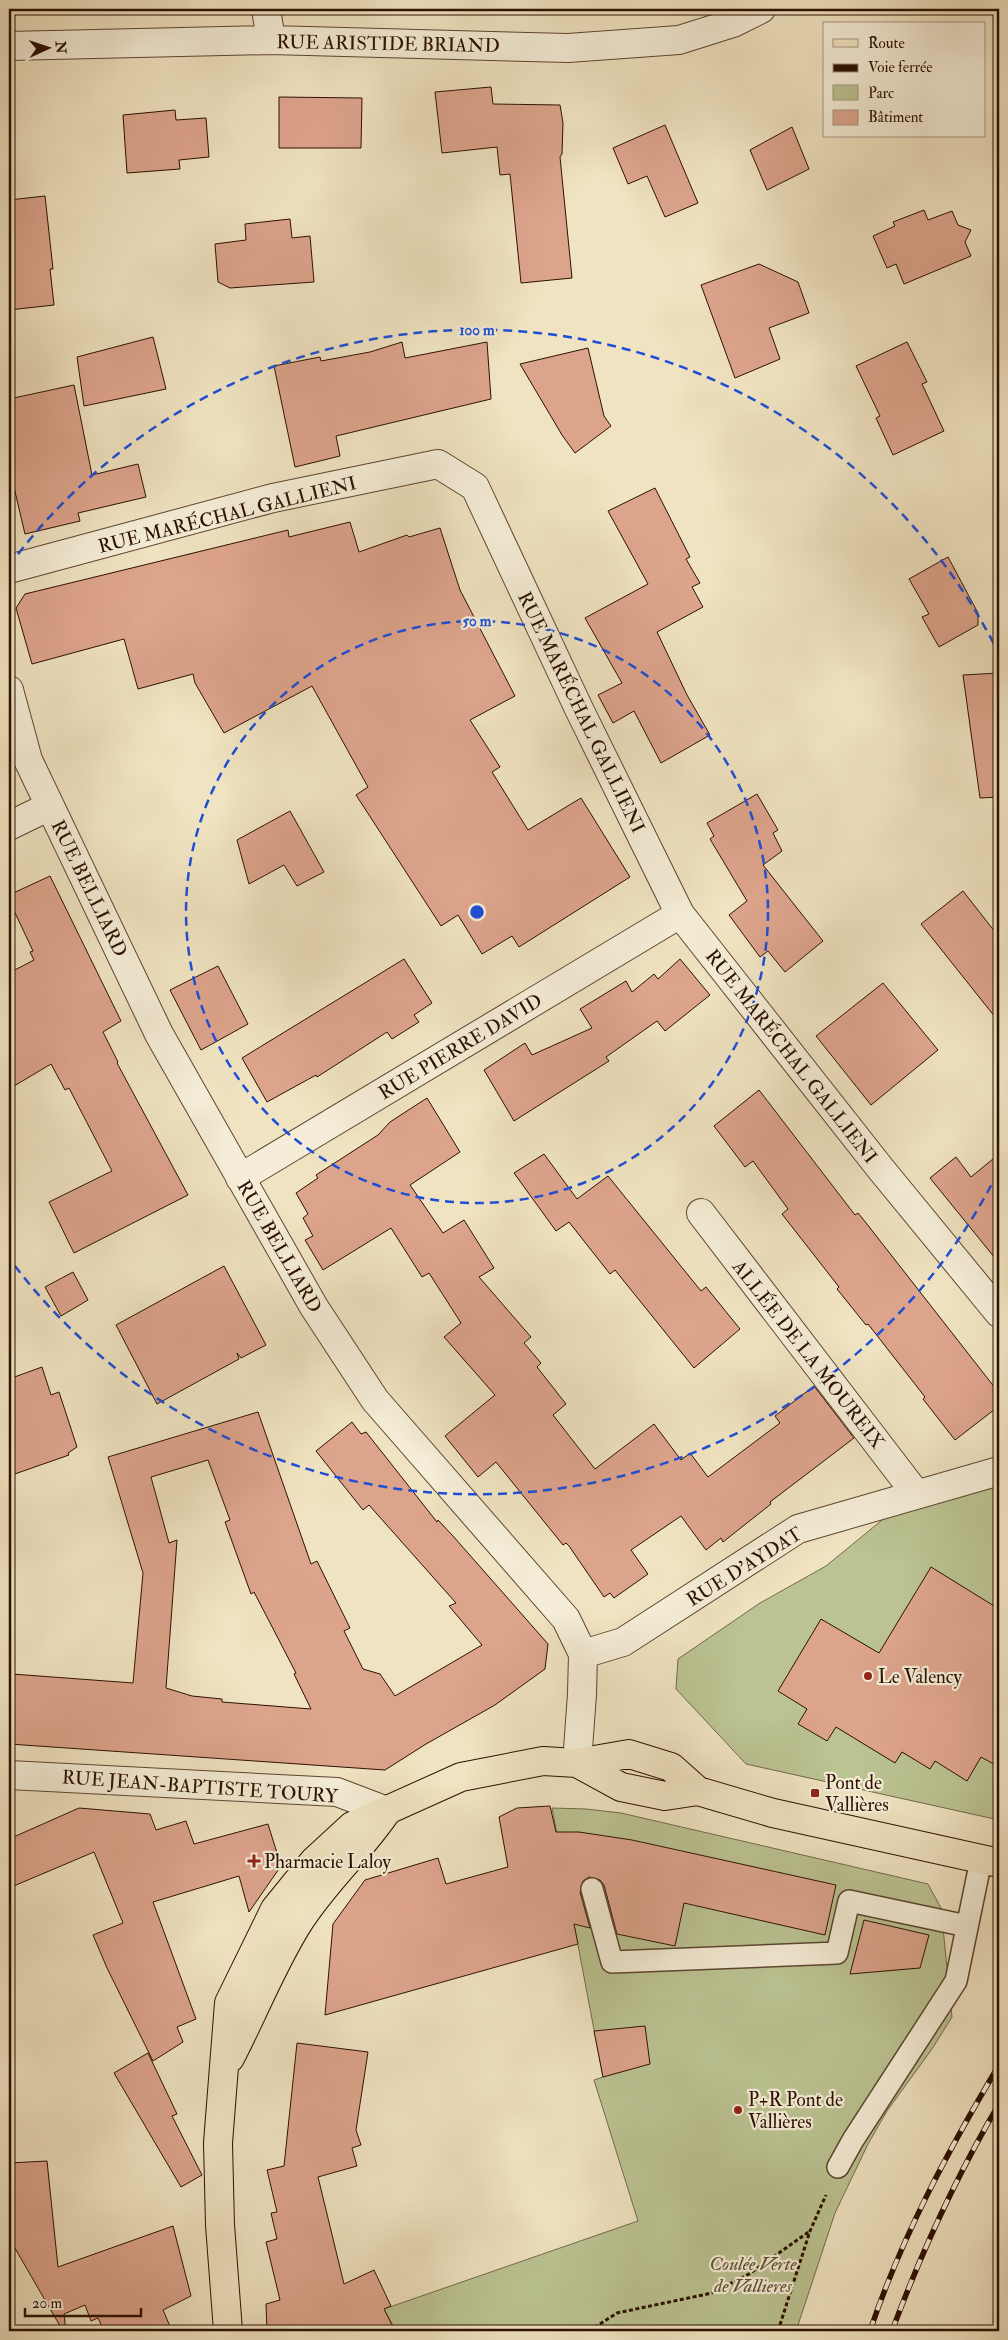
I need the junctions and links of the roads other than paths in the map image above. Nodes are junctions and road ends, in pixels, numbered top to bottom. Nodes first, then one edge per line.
1 (266, 9) edge
2 (761, 9) edge
3 (271, 40) junction
4 (9, 46) edge
5 (9, 569) edge
6 (9, 690) edge
7 (50, 806) junction
8 (9, 826) edge
9 (680, 914) junction
10 (240, 1178) junction
11 (700, 1213) dead end
12 (999, 1313) edge
13 (999, 1470) edge
14 (917, 1495) junction
15 (582, 1654) junction
16 (576, 1762) junction
17 (9, 1775) edge
18 (388, 1811) junction
19 (990, 1861) edge
20 (592, 1889) dead end
21 (967, 1926) junction
22 (838, 2167) road end
23 (228, 2331) edge

1 - 3 street
2 - 3 street, RUE ARISTIDE BRIAND
3 - 4 street, RUE ARISTIDE BRIAND
5 - 9 street, RUE MARÉCHAL GALLIENI
6 - 7 street, RUE BELLIARD
7 - 8 street
7 - 10 street, RUE BELLIARD
9 - 10 street, RUE PIERRE DAVID
9 - 12 street, RUE MARÉCHAL GALLIENI
10 - 15 street, RUE BELLIARD
11 - 14 street, ALLÉE DE LA MOUREIX
13 - 14 street, RUE D'AYDAT
14 - 15 street, RUE D'AYDAT
15 - 16 street, RUE BELLIARD
16 - 18 main road
16 - 19 main road
17 - 18 street, RUE JEAN-BAPTISTE TOURY
18 - 23 main road
19 - 21 lane
20 - 21 lane
21 - 22 lane

